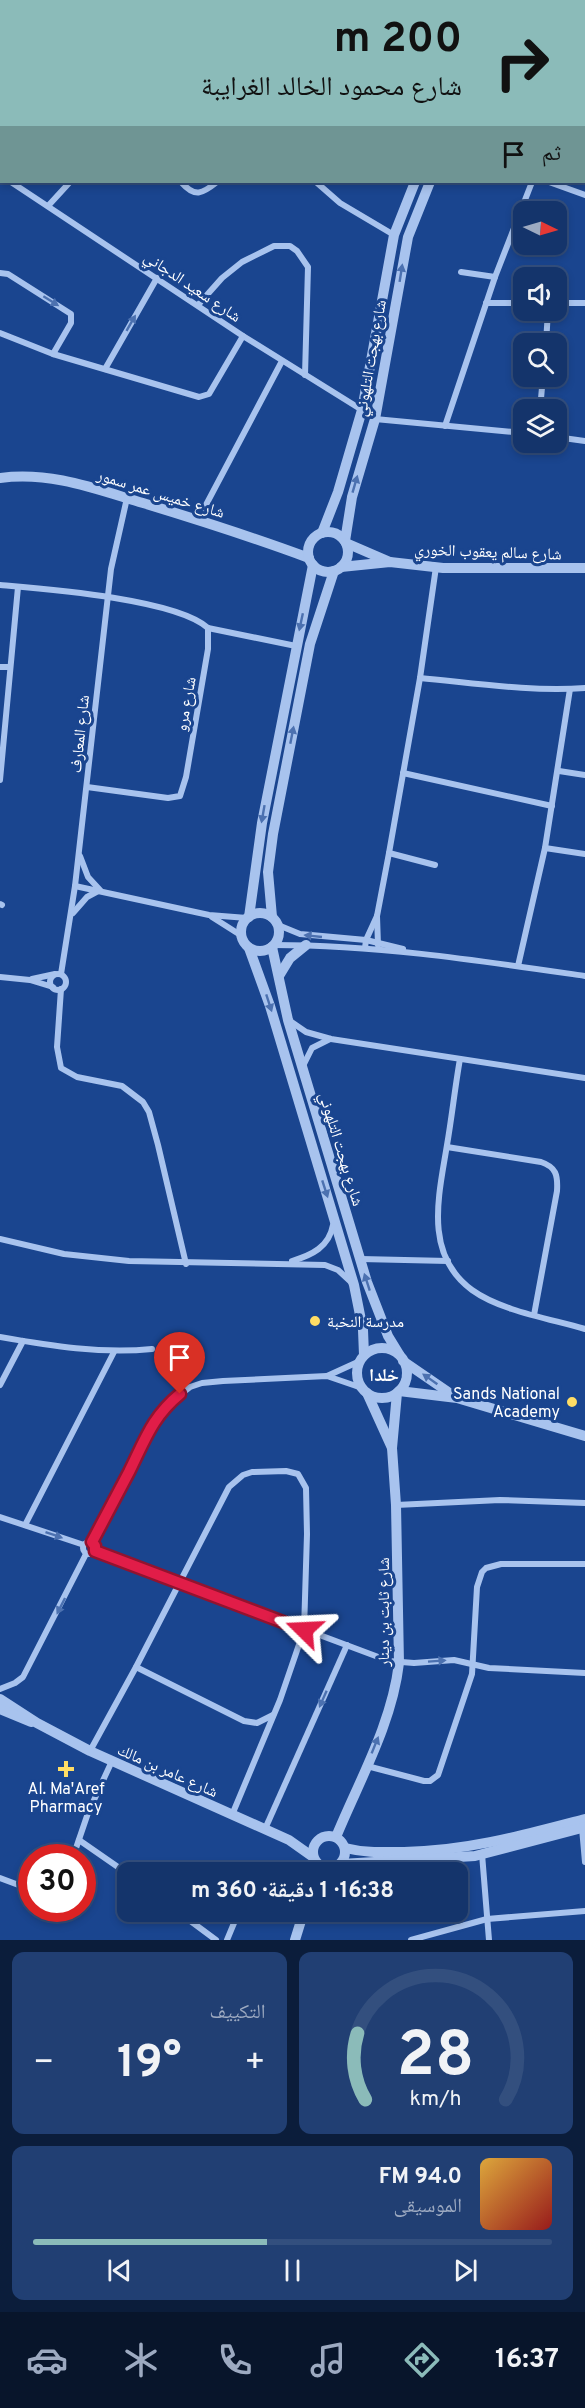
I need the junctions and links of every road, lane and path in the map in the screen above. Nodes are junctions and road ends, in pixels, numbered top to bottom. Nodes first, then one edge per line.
1 (13, 183) edge
2 (69, 183) edge
3 (182, 183) edge
4 (216, 183) edge
5 (317, 183) edge
6 (415, 183) edge
7 (430, 183) edge
8 (532, 183) edge
9 (552, 183) edge
10 (585, 195) edge
11 (48, 206) junction
12 (394, 235) junction
13 (461, 272) dead end
14 (0, 273) edge
15 (495, 277) junction
16 (157, 278) junction
17 (486, 303) junction
18 (513, 303) edge
19 (567, 303) edge
20 (585, 303) edge
21 (198, 305) junction
22 (0, 333) edge
23 (243, 336) junction
24 (53, 354) junction
25 (282, 361) junction
26 (105, 369) junction
27 (304, 375) junction
28 (362, 410) junction
29 (375, 419) junction
30 (445, 426) junction
31 (513, 432) edge
32 (567, 439) edge
33 (585, 441) edge
34 (0, 478) edge
35 (127, 498) junction
36 (198, 519) junction
37 (322, 533) junction
38 (346, 542) junction
39 (311, 562) junction
40 (390, 562) junction
41 (436, 567) junction
42 (585, 568) edge
43 (338, 569) junction
44 (0, 585) edge
45 (18, 586) junction
46 (107, 597) junction
47 (208, 628) junction
48 (296, 646) junction
49 (0, 667) edge
50 (9, 667) junction
51 (420, 678) junction
52 (585, 688) edge
53 (570, 689) junction
54 (559, 771) junction
55 (403, 773) junction
56 (585, 775) edge
57 (0, 780) edge
58 (87, 787) junction
59 (552, 806) junction
60 (545, 848) junction
61 (79, 852) junction
62 (389, 853) junction
63 (585, 855) edge
64 (435, 865) dead end
65 (75, 886) junction
66 (100, 890) junction
67 (209, 915) junction
68 (377, 916) junction
69 (71, 917) junction
70 (248, 918) junction
71 (275, 921) junction
72 (242, 936) junction
73 (366, 940) junction
74 (378, 942) junction
75 (306, 945) junction
76 (273, 946) junction
77 (249, 948) junction
78 (365, 948) junction
79 (377, 950) junction
80 (412, 952) junction
81 (518, 966) junction
82 (58, 974) junction
83 (279, 976) junction
84 (585, 976) edge
85 (0, 977) edge
86 (30, 980) junction
87 (53, 987) junction
88 (61, 989) junction
89 (288, 1020) junction
90 (331, 1039) junction
91 (460, 1059) junction
92 (302, 1068) junction
93 (585, 1078) edge
94 (447, 1147) junction
95 (335, 1217) junction
96 (0, 1239) edge
97 (361, 1259) junction
98 (286, 1262) junction
99 (448, 1262) junction
100 (186, 1264) junction
101 (354, 1285) junction
102 (534, 1315) junction
103 (585, 1329) edge
104 (0, 1337) edge
105 (23, 1341) junction
106 (152, 1349) dead end
107 (114, 1352) junction
108 (362, 1358) junction
109 (401, 1358) junction
110 (327, 1376) junction
111 (0, 1385) edge
112 (364, 1390) junction
113 (398, 1392) junction
114 (457, 1398) junction
115 (585, 1436) edge
116 (392, 1448) junction
117 (585, 1503) edge
118 (396, 1505) junction
119 (0, 1517) edge
120 (25, 1525) junction
121 (92, 1542) junction
122 (84, 1545) junction
123 (95, 1551) junction
124 (86, 1554) junction
125 (585, 1564) edge
126 (179, 1583) junction
127 (304, 1630) junction
128 (346, 1645) junction
129 (399, 1663) junction
130 (474, 1664) junction
131 (136, 1667) junction
132 (585, 1673) edge
133 (0, 1689) edge
134 (0, 1699) edge
135 (0, 1709) edge
136 (273, 1715) junction
137 (37, 1723) junction
138 (90, 1750) junction
139 (112, 1761) junction
140 (367, 1766) junction
141 (232, 1815) junction
142 (584, 1824) edge
143 (265, 1829) junction
144 (336, 1837) junction
145 (79, 1840) junction
146 (289, 1840) junction
147 (318, 1841) junction
148 (78, 1844) edge
149 (345, 1848) junction
150 (482, 1854) junction
151 (313, 1862) edge
152 (314, 1862) edge
153 (342, 1862) edge
154 (383, 1862) edge
155 (585, 1862) edge
156 (117, 1866) edge
157 (0, 1878) edge
158 (18, 1885) edge
159 (585, 1911) edge
160 (487, 1919) junction
161 (192, 1922) edge
162 (234, 1922) edge
163 (301, 1922) edge
164 (216, 1940) edge
165 (227, 1940) edge
166 (295, 1940) edge
167 (411, 1940) edge
168 (489, 1940) edge

1 - 11 street, شارع سعيد الدجاني
2 - 11 street
3 - 4 street
5 - 12 street
6 - 12 street, شارع بهجت التلهوني
29 -> 7 street, شارع بهجت التلهوني
8 - 15 street
9 - 10 street
11 - 16 street, شارع سعيد الدجاني
12 - 28 street, شارع بهجت التلهوني
13 - 15 street
14 -> 24 street
15 - 17 street
16 - 21 street, شارع سعيد الدجاني
26 -> 16 street
17 - 18 street
17 - 30 street
19 - 20 street
21 - 23 street, شارع سعيد الدجاني
21 - 27 street
22 - 24 street
23 - 25 street, شارع سعيد الدجاني
23 - 26 street
24 - 26 street
25 - 27 street, شارع سعيد الدجاني
25 - 36 street
27 - 28 street, شارع سعيد الدجاني
28 - 37 street, شارع بهجت التلهوني
29 - 30 street
38 -> 29 street, شارع بهجت التلهوني
30 - 31 street
32 - 33 street
34 - 35 street, شارع خميس عمر سمور
35 - 36 street, شارع خميس عمر سمور
35 - 46 street, شارع المعارف
36 - 39 street, شارع خميس عمر سمور
37 - 38 street
37 - 39 street
38 - 40 street, شارع سالم يعقوب الخوري
38 - 43 street
39 - 43 street
39 -> 48 street
40 - 41 street, شارع سالم يعقوب الخوري
40 - 43 street, شارع سالم يعقوب الخوري
41 - 42 street, شارع سالم يعقوب الخوري
41 - 51 street
71 -> 43 street
44 - 45 street
45 - 46 street
45 - 50 street
46 - 47 street
46 - 58 street, شارع المعارف
47 - 48 street
47 - 58 street, شارع مرو
48 -> 70 street
49 - 50 street
50 - 57 street
51 - 53 street
51 - 55 street
52 - 53 street
53 - 54 street
54 - 56 street
54 - 59 street
55 - 59 street
55 - 62 street
58 - 61 street, شارع المعارف
59 - 60 street
60 - 63 street
60 - 81 street
61 - 65 street, شارع المعارف
61 - 66 street
62 - 64 street
62 - 68 street
65 - 66 street
65 - 69 street, شارع المعارف
66 - 67 street
66 - 69 street
67 - 70 street
67 - 72 street
68 - 73 street
68 - 74 street
69 - 82 street, شارع المعارف
70 - 71 street
70 - 72 street
73 -> 71 street
71 - 76 street
72 - 77 street
73 - 74 street
73 - 78 street
74 - 79 street
74 - 80 street
75 - 76 street
75 - 78 street
75 - 83 street
76 - 77 street
76 - 83 street, شارع بهجت التلهوني
77 -> 95 street, شارع بهجت التلهوني
78 - 79 street
79 - 80 street
80 - 81 street
81 - 84 street
82 - 86 street
82 - 87 street
82 - 88 street
83 - 89 street, شارع بهجت التلهوني
85 - 86 street
86 - 87 street
87 - 88 street
88 - 100 street
89 - 90 street
89 - 92 street, شارع بهجت التلهوني
90 - 91 street
90 - 92 street
91 - 93 street
91 - 94 street
92 - 97 street, شارع بهجت التلهوني
94 - 99 street
94 - 102 street
95 - 98 street
95 - 101 street, شارع بهجت التلهوني
96 - 100 street
97 - 99 street
109 -> 97 street, شارع بهجت التلهوني
98 - 100 street
98 - 101 street
99 - 102 street
101 - 108 street, شارع بهجت التلهوني
102 - 103 street
104 - 105 street
105 - 107 street
105 - 111 street
106 - 107 street
107 - 120 street
108 - 109 street
108 - 110 street
108 - 112 street
109 - 113 street
114 -> 109 street
110 - 112 street
110 - 121 street
112 - 113 street
112 - 116 street, شارع ثابت بن دينار
113 - 114 street
113 - 116 street, شارع ثابت بن دينار
114 - 115 street
116 - 118 street, شارع ثابت بن دينار
117 - 118 street
118 - 129 street, شارع ثابت بن دينار
119 - 120 street
120 -> 122 street
121 - 122 street
121 - 123 street
122 - 124 street
123 - 124 street
123 - 126 street
124 -> 133 street
125 - 130 street
126 - 127 street
126 - 127 street
126 - 131 street
127 - 128 street
127 - 136 street
128 - 129 street
128 -> 143 street
129 -> 130 street
140 -> 129 street, شارع ثابت بن دينار
130 - 132 street
130 - 140 street
131 - 136 street
131 - 138 street
134 - 137 street, شارع عامر بن مالك
135 - 137 street, شارع عامر بن مالك
136 - 141 street
137 - 138 street, شارع عامر بن مالك
138 - 139 street, شارع عامر بن مالك
139 - 141 street, شارع عامر بن مالك
139 - 145 street
140 - 144 street, شارع ثابت بن دينار
141 - 143 street, شارع عامر بن مالك
142 - 149 street
142 - 150 street
142 - 155 street
143 - 146 street, شارع عامر بن مالك
144 - 147 street
144 - 149 street
145 - 148 street
145 - 156 street
146 - 147 street, شارع عامر بن مالك
146 - 151 street, شارع عامر بن مالك
147 - 152 street
149 - 153 street
150 - 154 street
150 - 160 street
157 - 158 street
159 - 160 street
160 - 167 street
160 - 168 street
161 - 164 street
162 - 165 street
163 - 166 street

